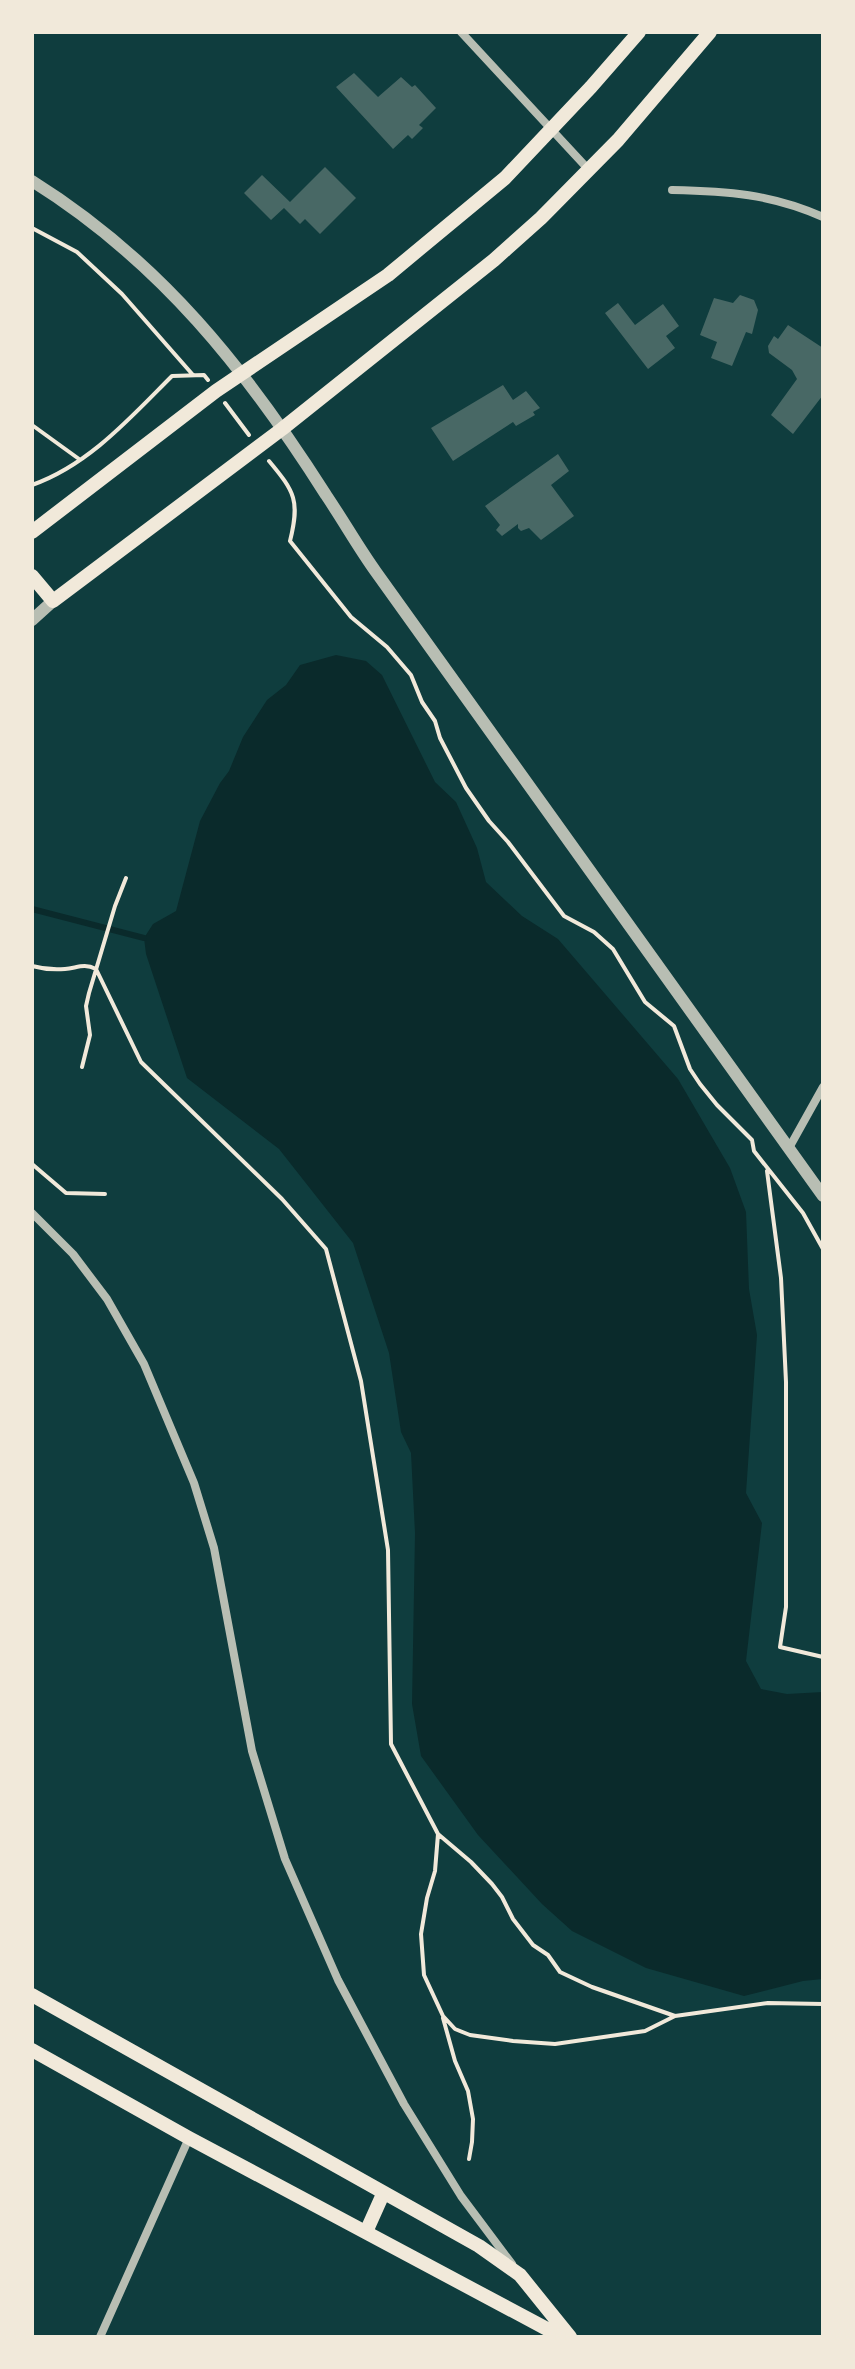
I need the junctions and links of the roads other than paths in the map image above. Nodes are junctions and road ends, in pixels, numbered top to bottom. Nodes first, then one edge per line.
1 (461, 32) edge
2 (639, 32) edge
3 (710, 32) edge
4 (551, 130) junction
5 (589, 170) junction
6 (32, 181) edge
7 (672, 190) dead end
8 (823, 217) edge
9 (242, 375) junction
10 (282, 429) junction
11 (32, 532) edge
12 (32, 576) edge
13 (53, 601) junction
14 (32, 620) edge
15 (823, 1087) edge
16 (789, 1148) junction
17 (823, 1196) edge
18 (32, 1213) edge
19 (32, 1995) edge
20 (32, 2050) edge
21 (189, 2138) junction
22 (383, 2194) junction
23 (366, 2232) junction
24 (520, 2275) junction
25 (100, 2337) edge
26 (562, 2337) edge
27 (570, 2337) edge

1 - 4 street
2 - 4 main road
3 - 5 main road
4 - 5 street
4 - 9 main road
5 - 10 main road
6 - 9 street
7 - 8 street
9 - 10 street
9 - 11 main road
10 - 13 main road
10 - 16 street
12 - 13 main road
13 - 14 street
15 - 16 street
16 - 17 street
18 - 24 street
19 - 22 main road
20 - 21 main road
21 - 23 main road
21 - 25 street
22 - 23 main road
22 - 24 main road
23 - 26 main road
24 - 27 main road

